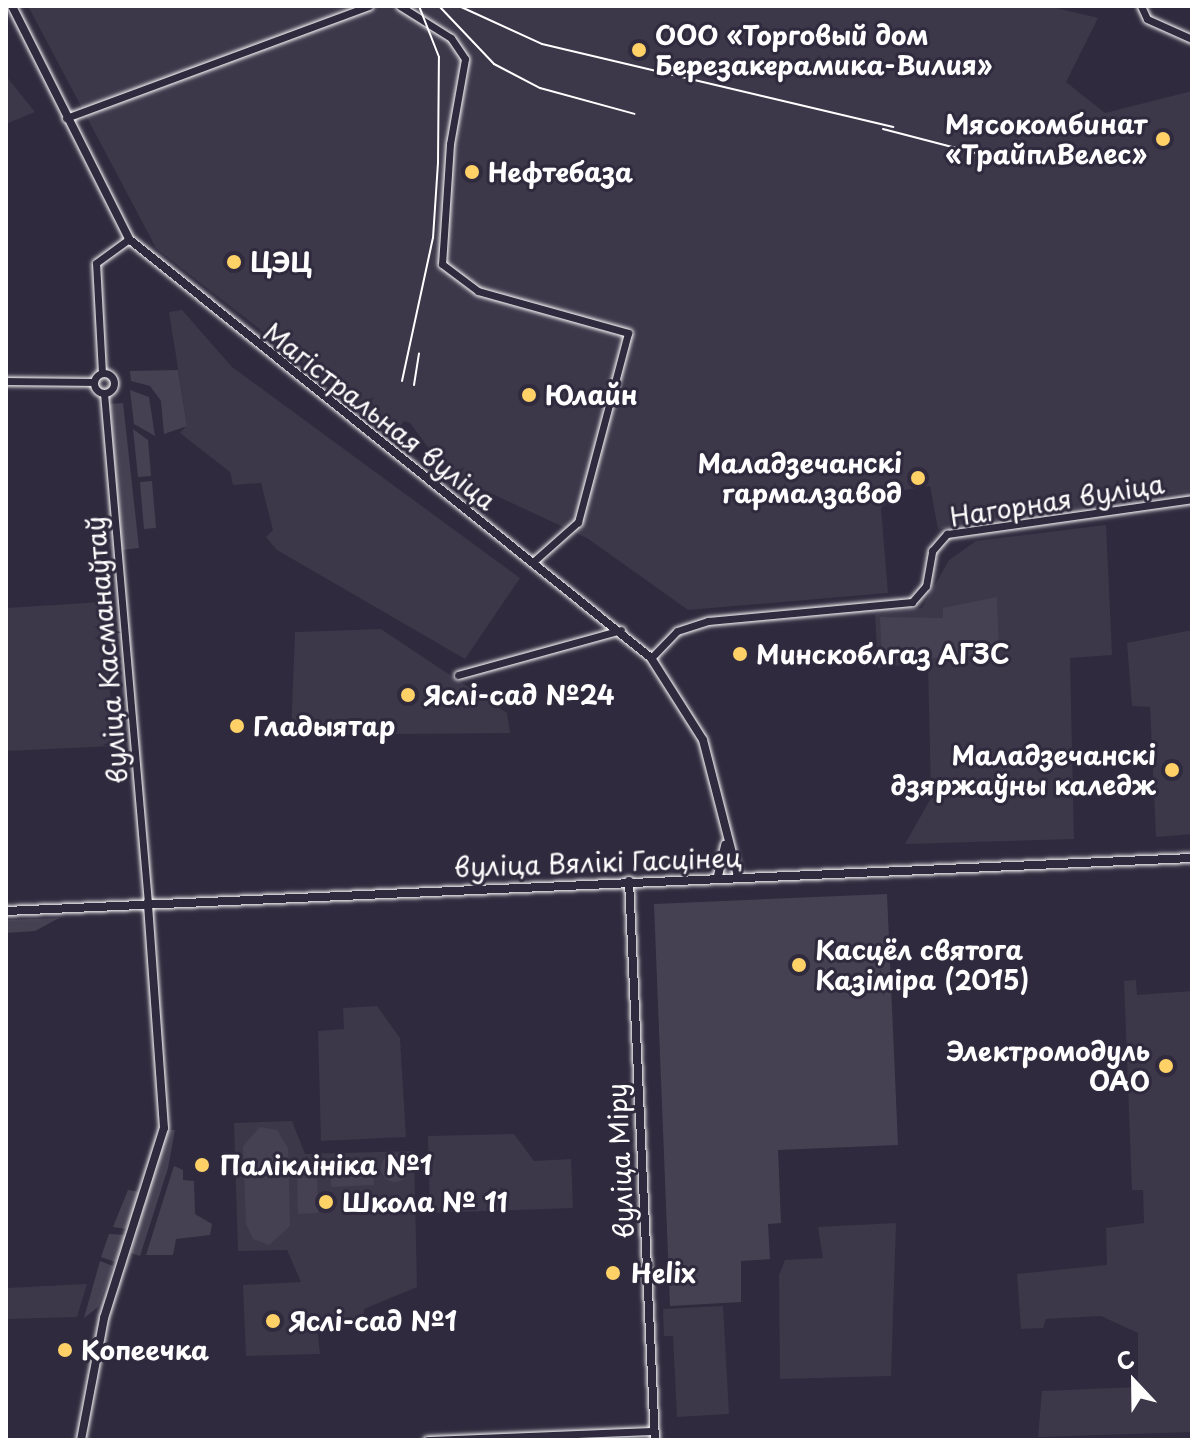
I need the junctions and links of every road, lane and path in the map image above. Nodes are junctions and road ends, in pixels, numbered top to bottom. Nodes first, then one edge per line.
1 (12, 6) edge
2 (369, 6) edge
3 (400, 6) edge
4 (1141, 6) edge
5 (6, 9) edge
6 (1192, 39) edge
7 (66, 118) junction
8 (129, 239) junction
9 (102, 373) junction
10 (6, 381) edge
11 (93, 382) junction
12 (104, 393) junction
13 (1192, 499) edge
14 (533, 562) junction
15 (621, 630) junction
16 (651, 658) junction
17 (458, 675) dead end
18 (725, 845) junction
19 (1192, 858) edge
20 (718, 876) junction
21 (738, 876) junction
22 (629, 881) junction
23 (148, 903) junction
24 (6, 911) edge
25 (655, 1436) edge
26 (81, 1440) edge
27 (427, 1440) edge

1 - 5 street
1 - 7 main road, Магістральная вуліца
2 - 7 street
3 - 14 street
4 - 6 street
7 - 8 main road, Магістральная вуліца
8 - 9 street
8 - 14 main road, Магістральная вуліца
9 - 11 street
9 - 12 street, вуліца Касманаўтаў
10 - 11 street
11 - 12 street
12 - 23 street, вуліца Касманаўтаў
13 - 16 street, Нагорная вуліца
14 - 15 main road, Магістральная вуліца
15 - 16 main road, Магістральная вуліца
15 - 17 street
16 - 18 main road, Магістральная вуліца
18 - 20 main road
18 - 21 main road
19 - 21 main road, вуліца Вялікі Гасцінец
20 - 21 main road, вуліца Вялікі Гасцінец
20 - 22 main road, вуліца Вялікі Гасцінец
22 - 23 main road, вуліца Вялікі Гасцінец
22 - 25 main road, вуліца Міру
23 - 24 main road, вуліца Вялікі Гасцінец
23 - 26 main road
25 - 27 street

